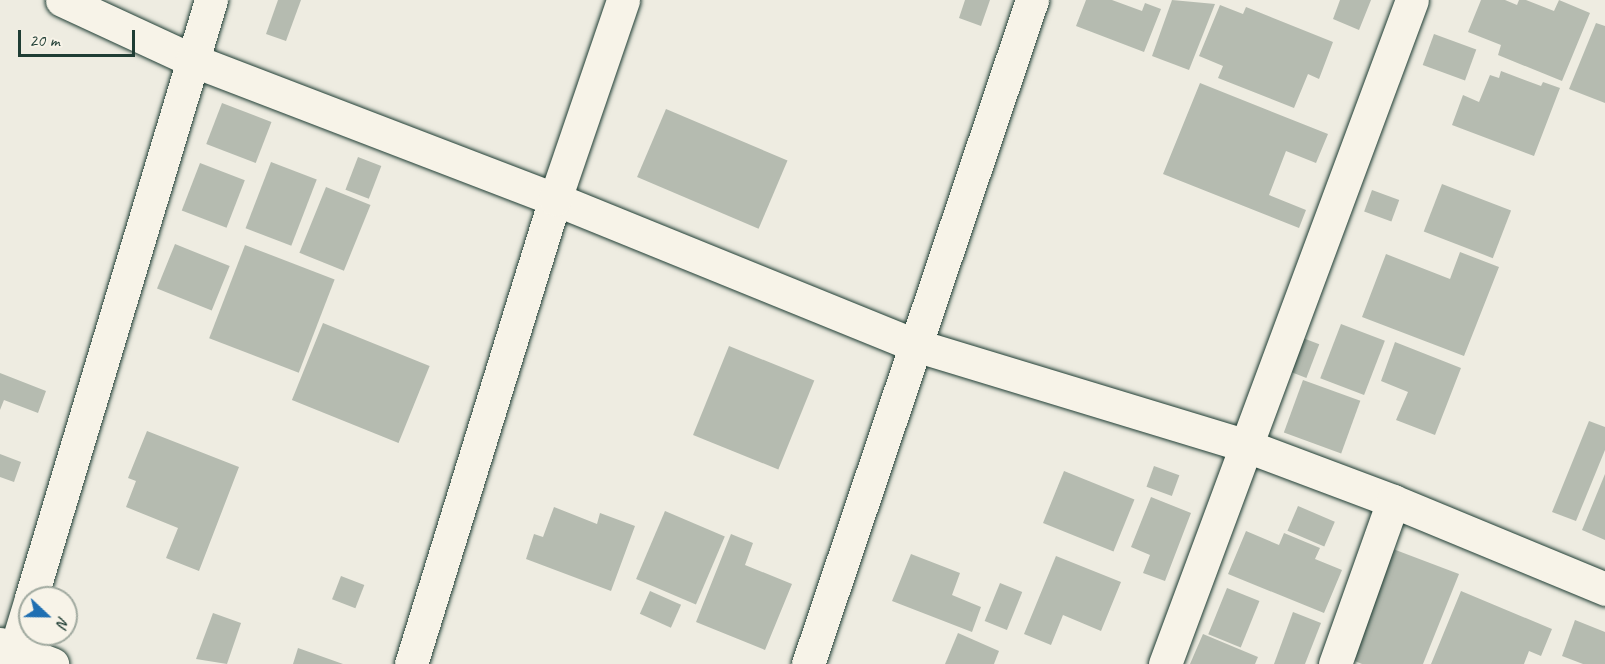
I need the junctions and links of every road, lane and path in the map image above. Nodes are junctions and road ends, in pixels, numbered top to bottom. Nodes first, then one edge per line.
1 (62, 0) edge
2 (211, 0) edge
3 (623, 0) edge
4 (1032, 0) edge
5 (1412, 0) edge
6 (192, 60) junction
7 (555, 199) junction
8 (915, 345) junction
9 (1247, 446) junction
10 (1393, 501) junction
11 (35, 586) edge
12 (1605, 589) edge
13 (18, 631) edge
14 (9, 653) edge
15 (52, 664) edge
16 (411, 664) edge
17 (808, 664) edge
18 (1165, 664) edge
19 (1335, 664) edge

1 - 6 street
2 - 6 street
3 - 7 street
4 - 8 street
5 - 9 street
6 - 7 street
6 - 11 street
7 - 8 street
7 - 16 street
8 - 9 street
8 - 17 street
9 - 10 street
9 - 18 street
10 - 12 street
10 - 19 street
13 - 14 street
14 - 15 street

